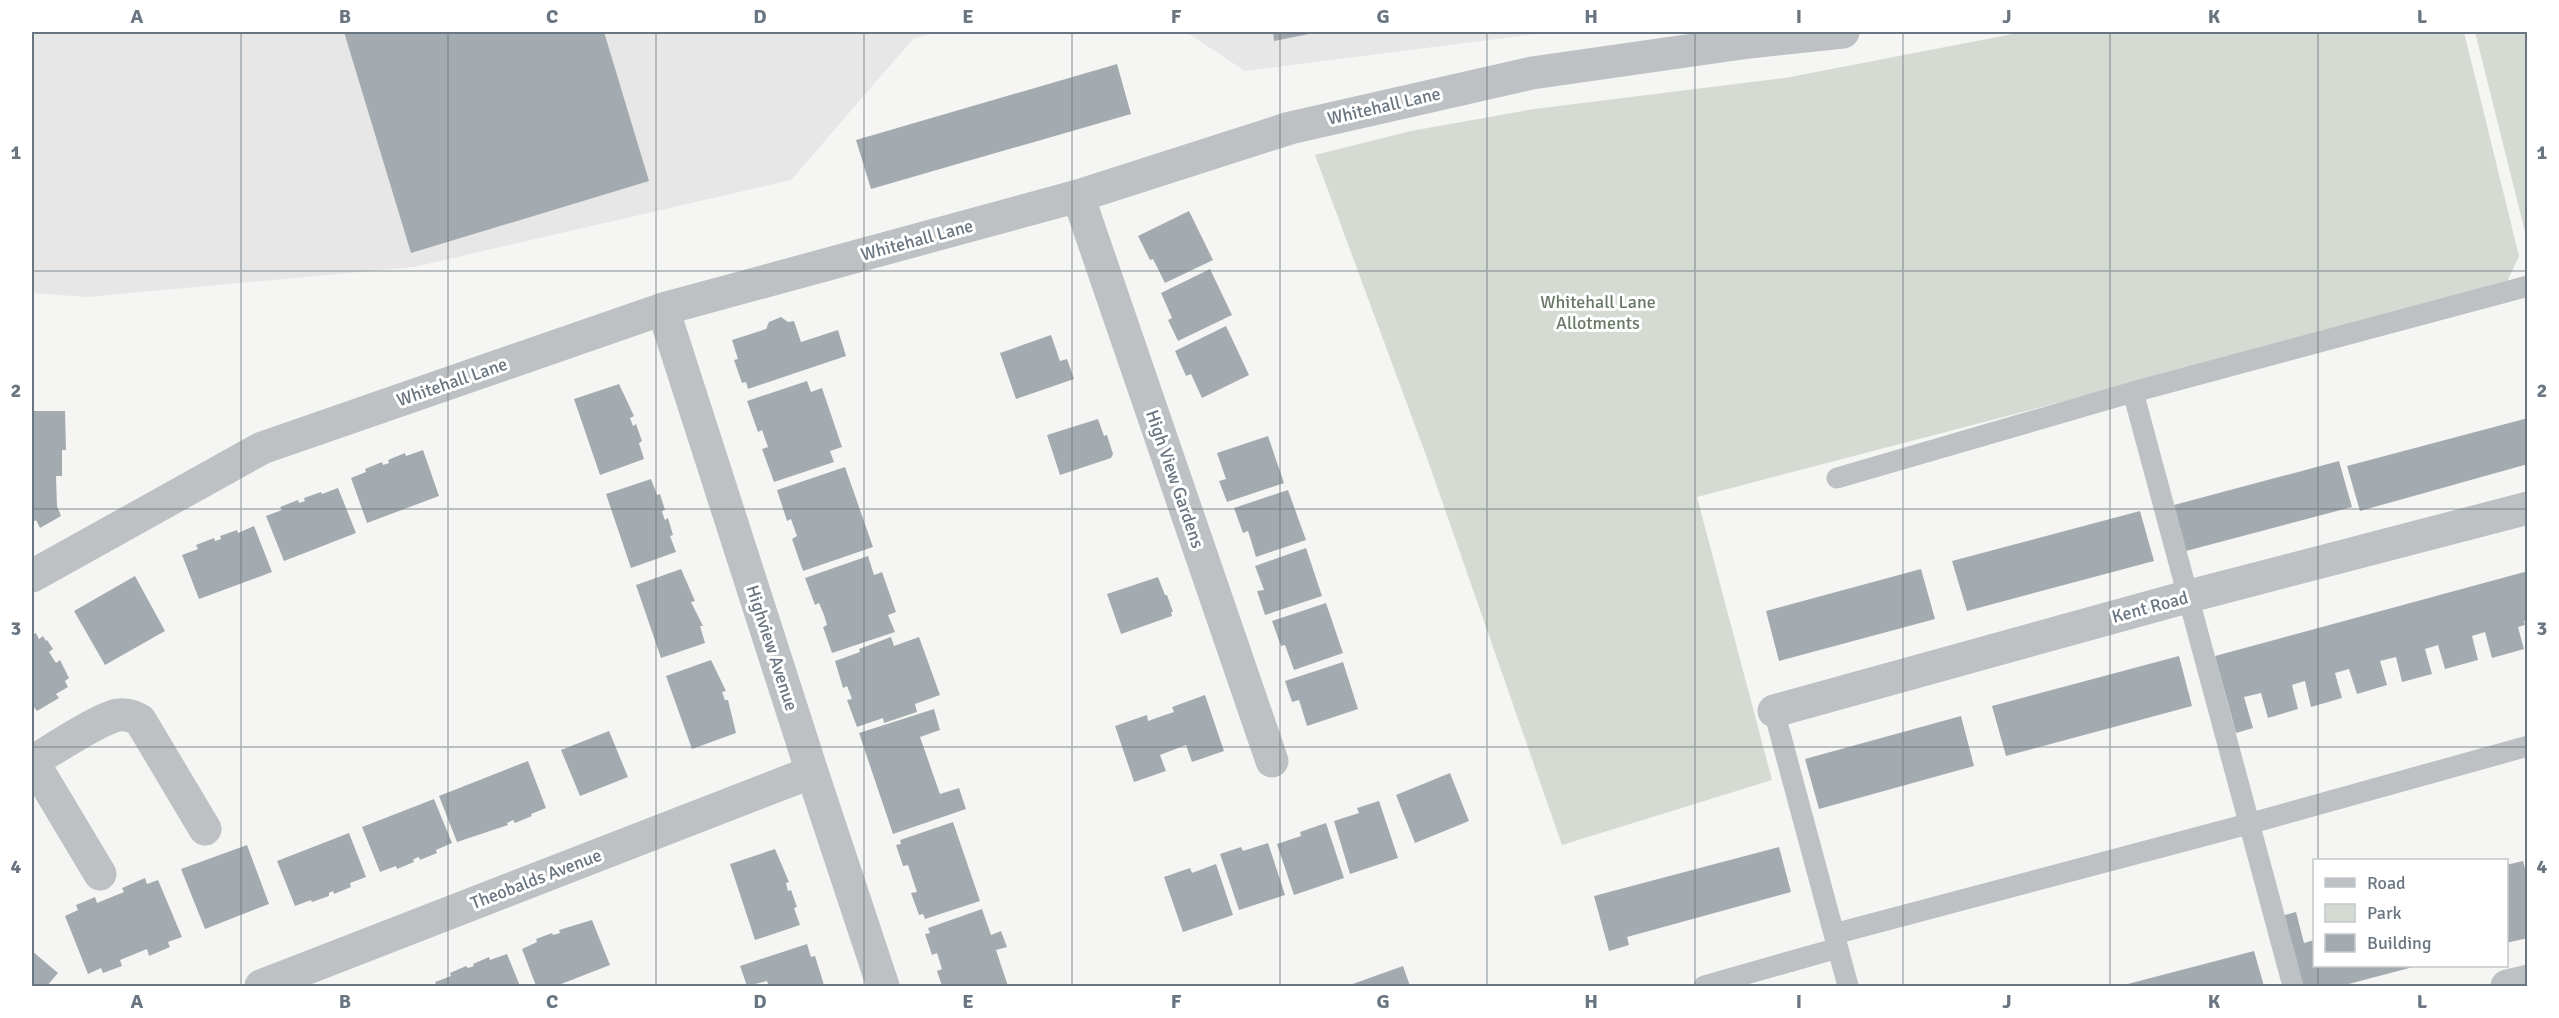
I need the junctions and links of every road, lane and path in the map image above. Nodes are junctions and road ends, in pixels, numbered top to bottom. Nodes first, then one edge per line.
1 (1843, 32) edge
2 (1078, 196) junction
3 (2528, 286) edge
4 (663, 309) junction
5 (2133, 392) junction
6 (1837, 478) dead end
7 (2528, 508) edge
8 (32, 576) edge
9 (2190, 596) junction
10 (1774, 711) joint
11 (2528, 746) edge
12 (1272, 761) dead end
13 (32, 762) edge
14 (812, 772) junction
15 (2248, 824) junction
16 (205, 829) dead end
17 (100, 874) dead end
18 (1836, 941) junction
19 (2528, 981) edge
20 (261, 987) edge
21 (884, 987) edge
22 (1704, 987) edge
23 (1848, 987) edge
24 (2293, 987) edge
25 (2507, 987) edge

1 - 2 street, Whitehall Lane
2 - 4 street, Whitehall Lane
2 - 12 street, High View Gardens
3 - 5 lane
4 - 8 street, Whitehall Lane
4 - 14 street, Highview Avenue
5 - 6 lane
5 - 9 lane
7 - 9 street, Kent Road
9 - 10 street, Kent Road
9 - 15 lane
10 - 18 lane
11 - 15 lane
13 - 16 street
13 - 17 street
14 - 20 street, Theobalds Avenue
14 - 21 street, Highview Avenue
15 - 18 lane
15 - 24 lane
18 - 22 lane
18 - 23 lane
19 - 25 street

